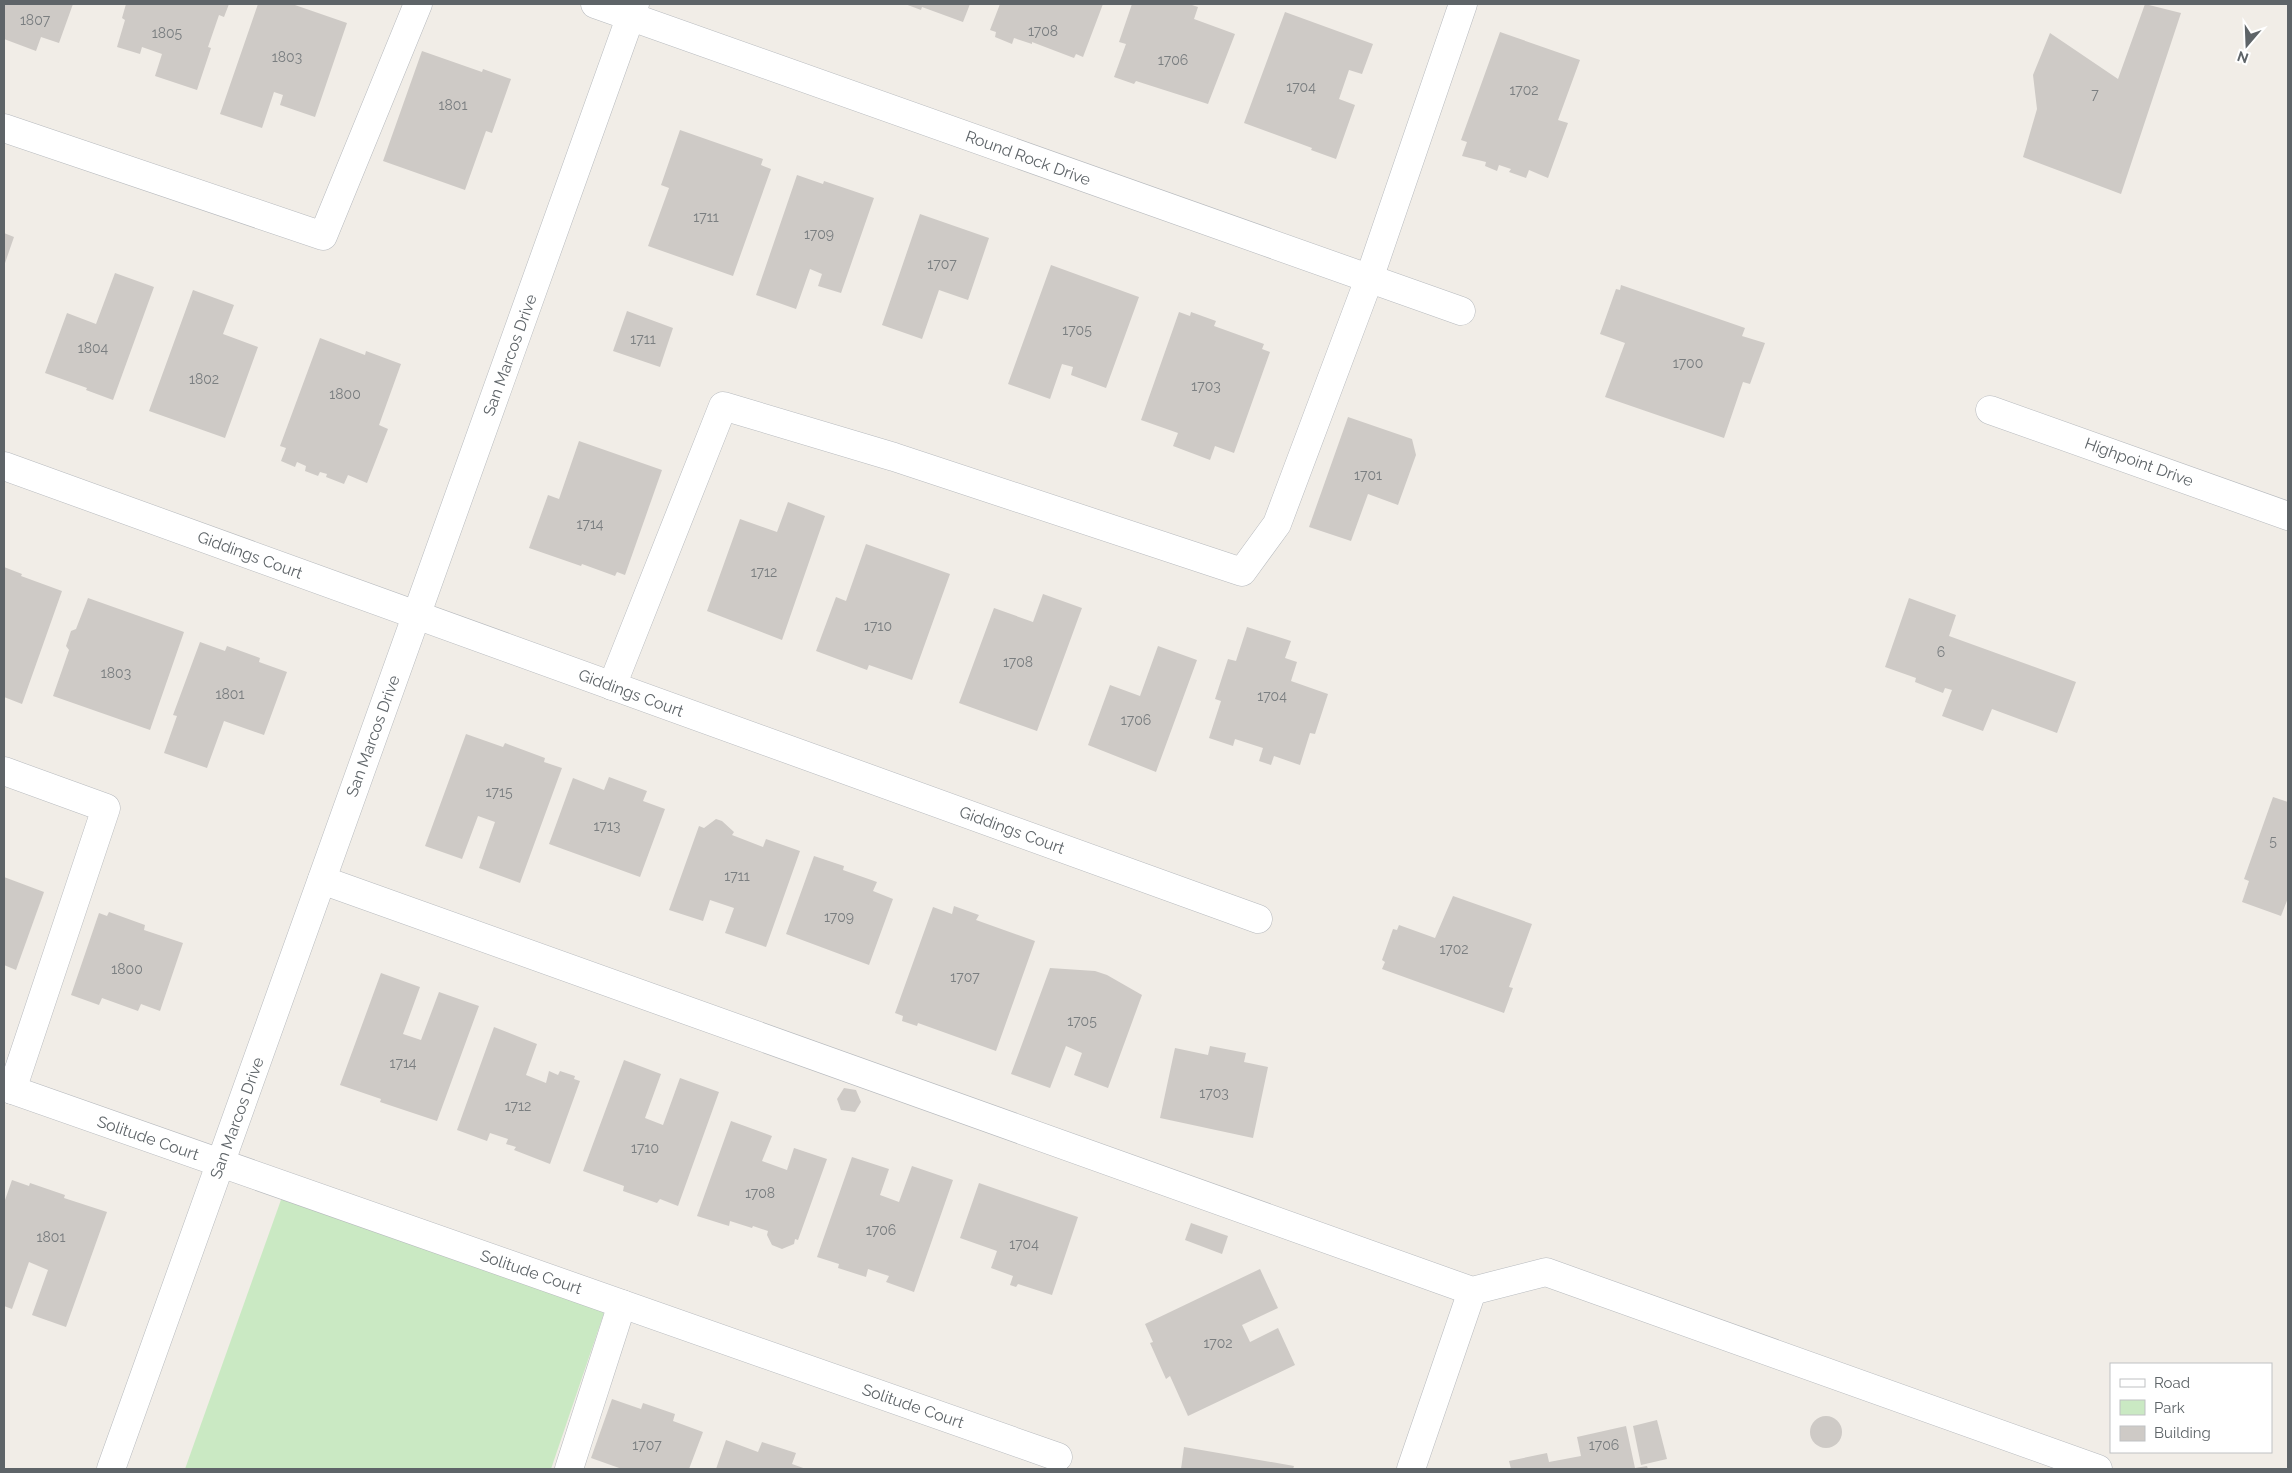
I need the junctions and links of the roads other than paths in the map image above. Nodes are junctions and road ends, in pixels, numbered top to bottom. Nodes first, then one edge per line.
1 (418, 4) edge
2 (595, 4) edge
3 (1463, 4) edge
4 (633, 10) edge
5 (4, 128) edge
6 (1368, 279) junction
7 (1461, 311) dead end
8 (1990, 410) dead end
9 (4, 466) edge
10 (2288, 516) edge
11 (417, 615) junction
12 (612, 686) junction
13 (4, 771) edge
14 (322, 880) junction
15 (1258, 919) dead end
16 (8, 1089) edge
17 (220, 1163) junction
18 (1472, 1291) junction
19 (622, 1304) junction
20 (1058, 1457) dead end
21 (111, 1469) edge
22 (569, 1469) edge
23 (1411, 1469) edge
24 (2098, 1469) edge

1 - 5 street
2 - 4 street, Round Rock Drive
3 - 6 street
4 - 6 street, Round Rock Drive
4 - 11 street, San Marcos Drive
6 - 7 street, Round Rock Drive
6 - 12 street
8 - 10 street, Highpoint Drive
9 - 11 street, Giddings Court
11 - 12 street, Giddings Court
11 - 14 street, San Marcos Drive
12 - 15 street, Giddings Court
13 - 16 street
14 - 17 street, San Marcos Drive
14 - 18 street
16 - 17 street, Solitude Court
17 - 19 street, Solitude Court
17 - 21 street, San Marcos Drive
18 - 23 street
18 - 24 street
19 - 20 street, Solitude Court
19 - 22 street

